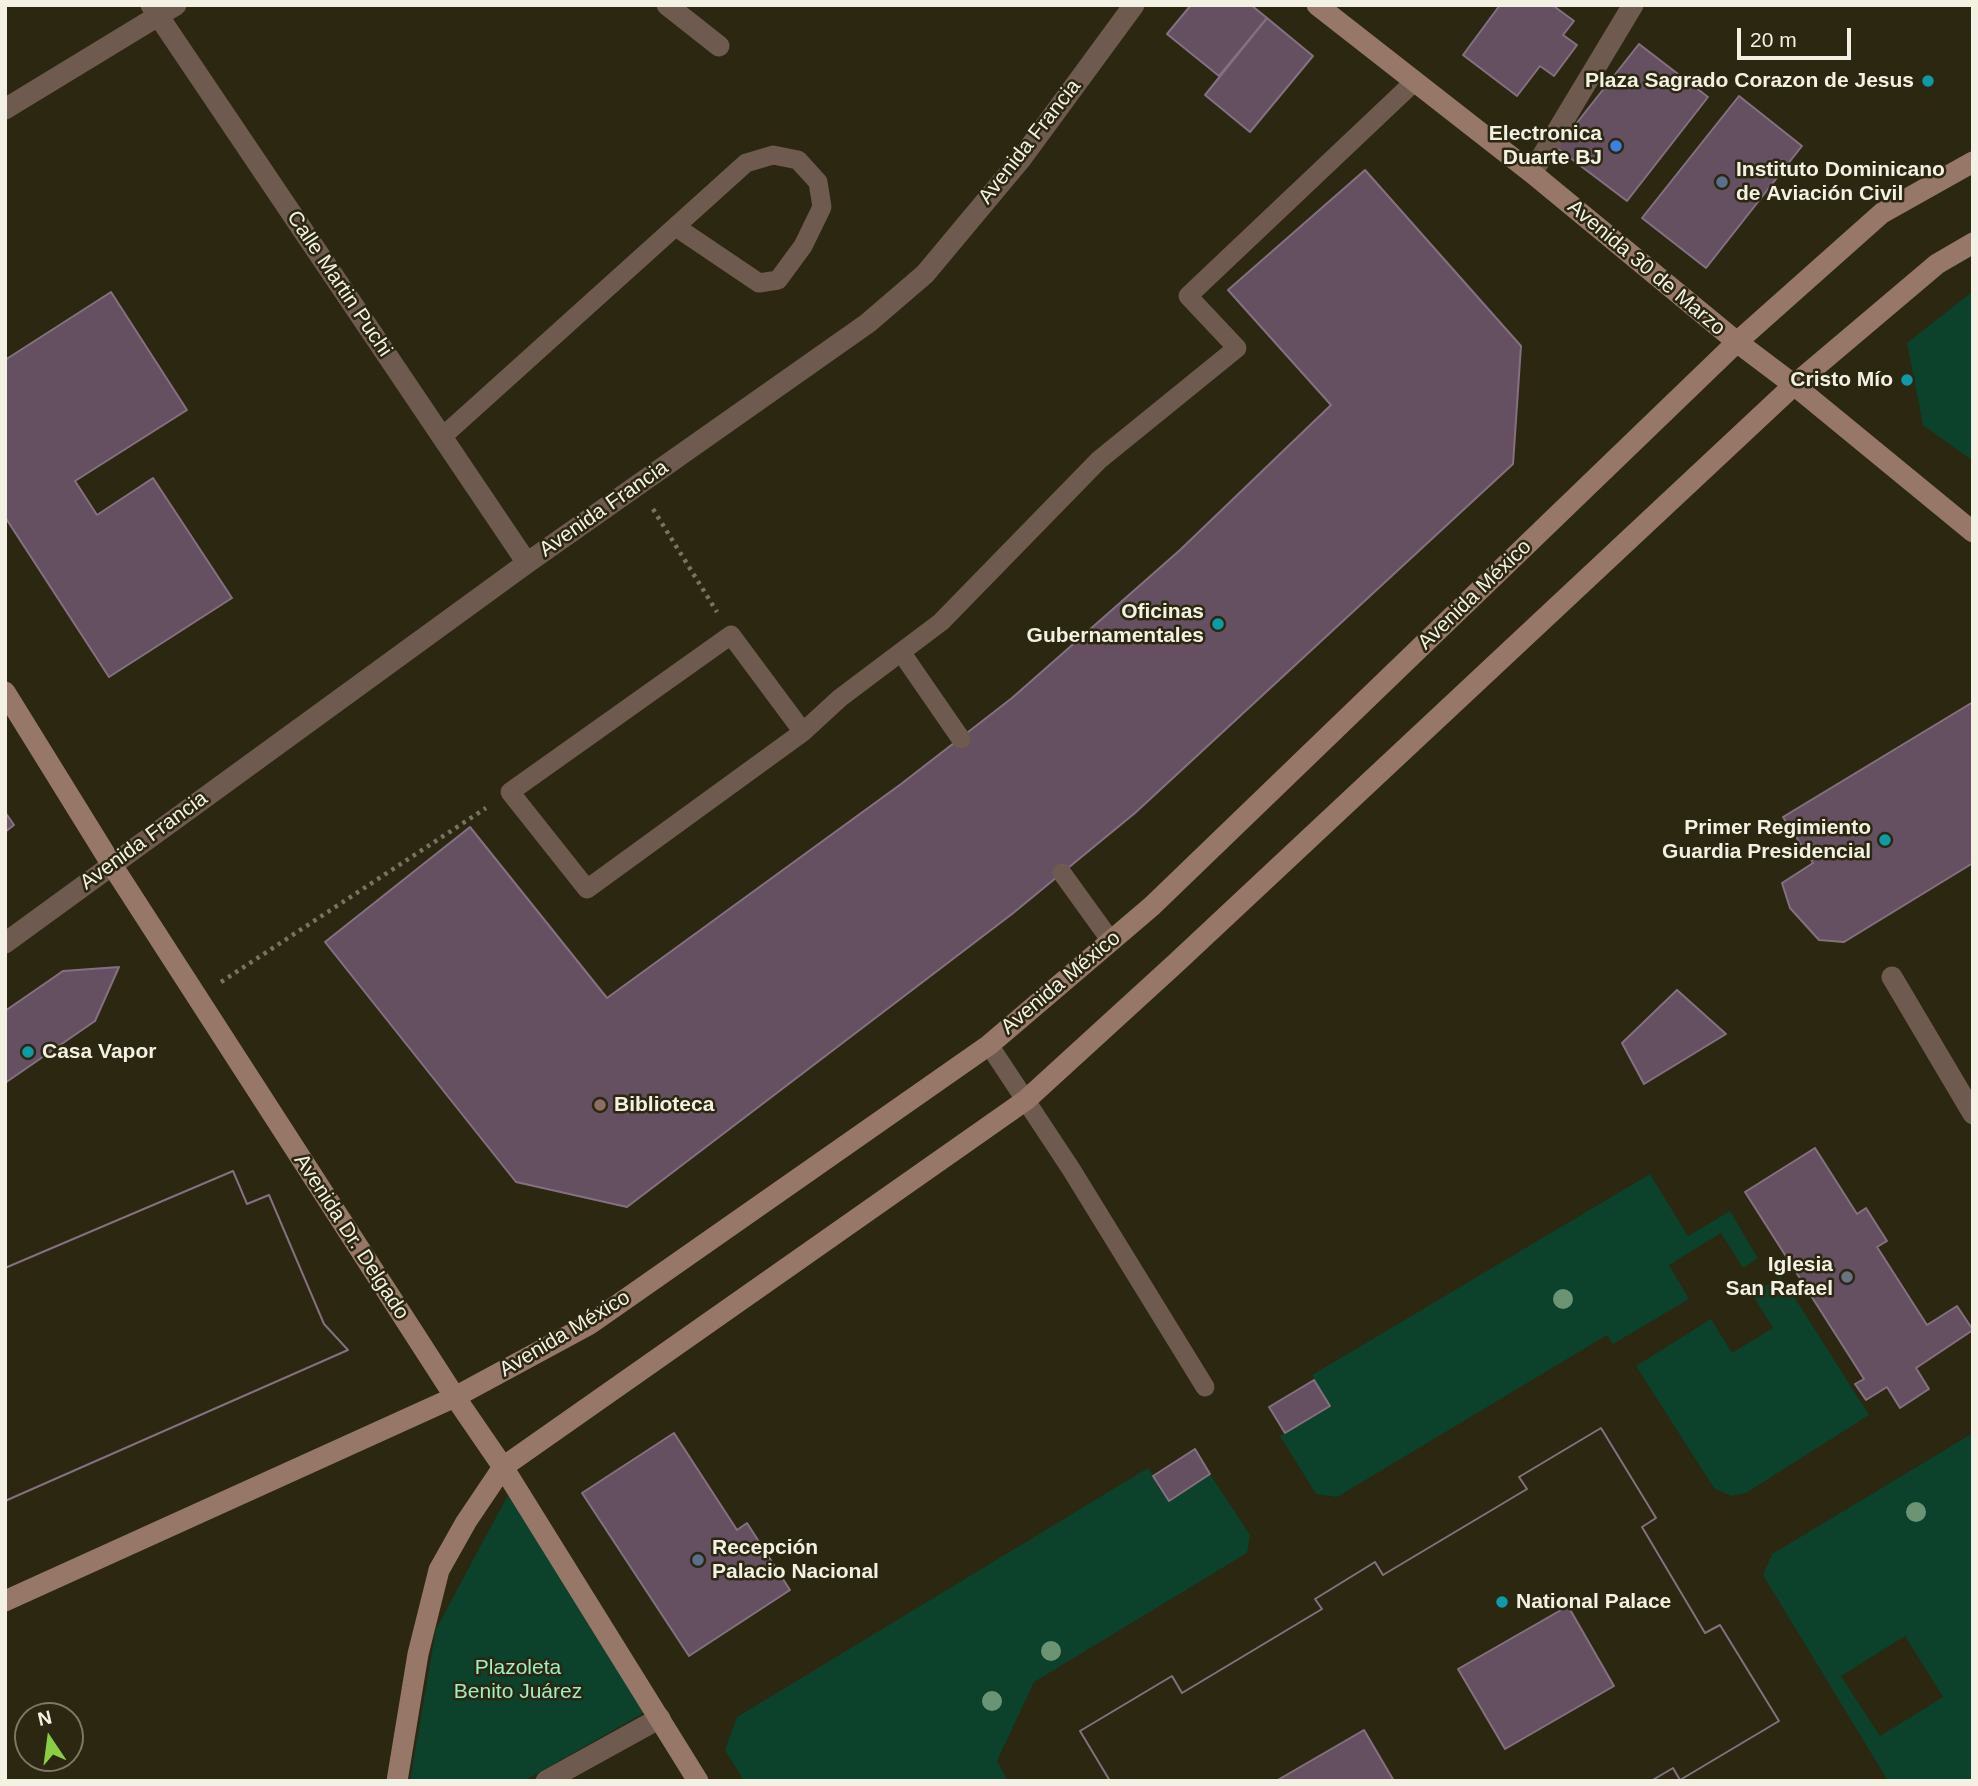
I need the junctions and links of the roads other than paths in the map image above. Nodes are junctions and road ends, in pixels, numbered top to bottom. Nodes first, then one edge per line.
1 (667, 5) edge
2 (1134, 5) edge
3 (1317, 5) edge
4 (1633, 5) edge
5 (162, 9) edge
6 (719, 46) dead end
7 (1414, 82) junction
8 (5, 109) edge
9 (1973, 162) edge
10 (1532, 173) junction
11 (676, 227) junction
12 (1973, 243) edge
13 (1737, 342) junction
14 (1794, 385) junction
15 (442, 437) junction
16 (1973, 532) edge
17 (527, 563) junction
18 (901, 652) junction
19 (5, 692) edge
20 (803, 732) junction
21 (961, 739) dead end
22 (112, 865) junction
23 (1062, 873) dead end
24 (1111, 940) junction
25 (5, 943) edge
26 (1892, 977) dead end
27 (989, 1045) junction
28 (1027, 1100) junction
29 (1973, 1114) edge
30 (1205, 1387) dead end
31 (455, 1397) junction
32 (503, 1467) junction
33 (5, 1601) edge
34 (660, 1718) junction
35 (397, 1781) edge
36 (546, 1781) edge
37 (698, 1781) edge

1 - 6 street
2 - 17 street, Avenida Francia
3 - 7 main road, Avenida 30 de Marzo
4 - 10 street
5 - 8 street
5 - 15 street, Calle Martin Puchi
7 - 10 main road, Avenida 30 de Marzo
7 - 18 lane
9 - 13 main road, Avenida México
10 - 13 main road, Avenida 30 de Marzo
11 - 11 lane
11 - 15 lane
12 - 14 main road
13 - 14 main road, Avenida 30 de Marzo
13 - 24 main road, Avenida México
14 - 16 main road, Avenida 30 de Marzo
14 - 28 main road
15 - 17 street, Calle Martin Puchi
17 - 22 street, Avenida Francia
18 - 20 lane
18 - 21 lane
19 - 22 main road, Avenida Dr. Delgado
20 - 20 lane
22 - 25 street, Avenida Francia
22 - 31 main road, Avenida Dr. Delgado
23 - 24 lane
24 - 27 main road, Avenida México
26 - 29 street
27 - 28 lane
27 - 31 main road, Avenida México
28 - 30 lane
28 - 32 main road
31 - 32 main road, Avenida Dr. Delgado
31 - 33 main road, Avenida México
32 - 34 main road, Avenida Dr. Delgado
32 - 35 main road
34 - 36 street
34 - 37 main road, Avenida Dr. Delgado

